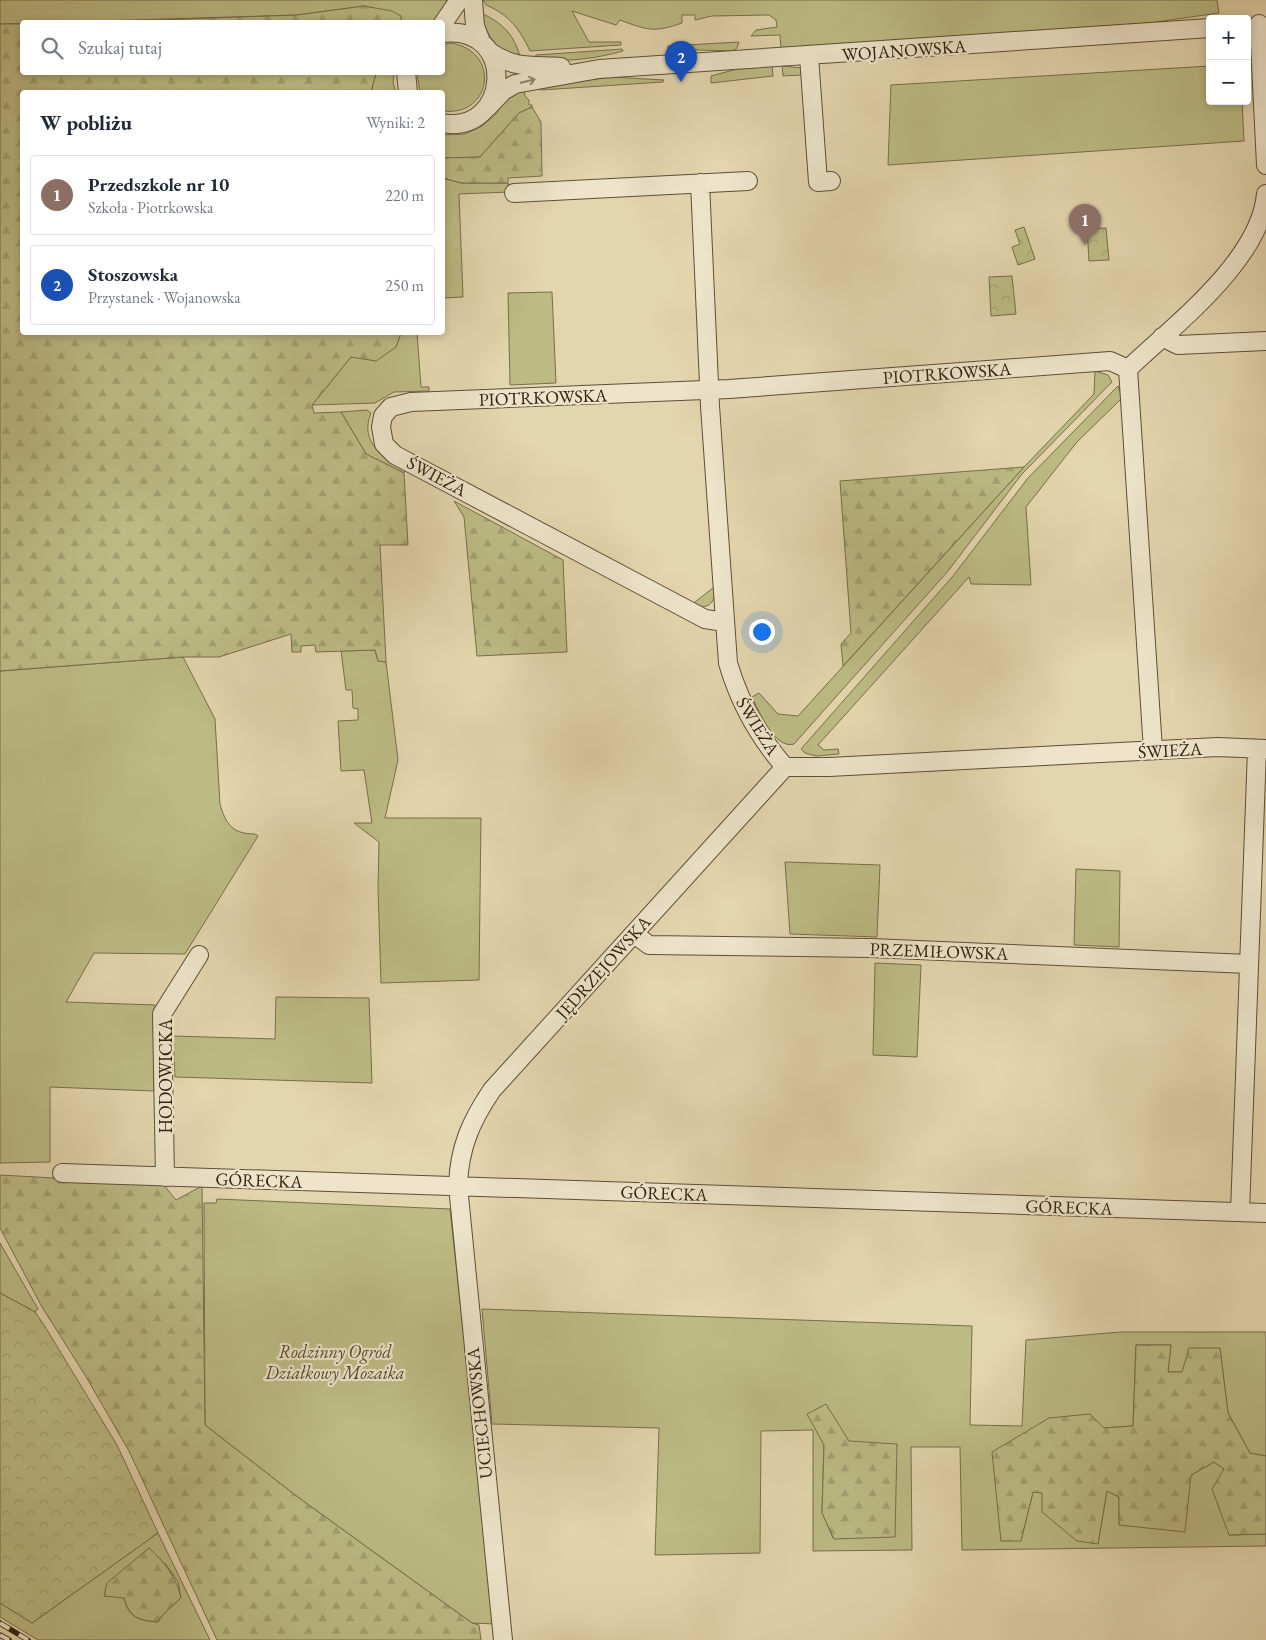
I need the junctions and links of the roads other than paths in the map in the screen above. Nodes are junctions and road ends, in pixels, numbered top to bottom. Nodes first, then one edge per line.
1 (459, 0) edge
2 (474, 0) edge
3 (445, 21) edge
4 (1257, 25) edge
5 (1206, 28) edge
6 (445, 33) edge
7 (485, 47) junction
8 (809, 56) junction
9 (599, 69) junction
10 (406, 75) edge
11 (408, 90) edge
12 (488, 107) junction
13 (445, 123) edge
14 (1266, 165) edge
15 (748, 181) dead end
16 (831, 181) dead end
17 (700, 183) junction
18 (514, 194) dead end
19 (1266, 194) edge
20 (1162, 337) junction
21 (1266, 341) edge
22 (1128, 370) junction
23 (711, 390) junction
24 (386, 412) joint
25 (724, 622) junction
26 (1261, 749) edge
27 (1153, 750) junction
28 (784, 767) junction
29 (634, 934) junction
30 (198, 955) dead end
31 (1249, 964) junction
32 (62, 1174) dead end
33 (165, 1177) junction
34 (458, 1186) junction
35 (1240, 1212) junction
36 (1266, 1213) edge
37 (503, 1640) edge

1 - 3 street
2 - 7 street
4 - 14 street
5 - 8 street, WOJANOWSKA
6 - 7 street, WOJANOWSKA
7 - 9 street, WOJANOWSKA
7 - 12 street
8 - 9 street, WOJANOWSKA
8 - 16 street
12 -> 9 street, WOJANOWSKA
10 - 11 street
12 - 13 street, WOJANOWSKA
15 - 17 street
17 - 18 street
17 - 23 street
19 - 20 street
20 - 21 street
20 - 22 street
22 - 23 street, PIOTRKOWSKA
22 - 27 street
23 - 24 street, PIOTRKOWSKA
23 - 25 street
24 - 25 street, ŚWIEŻA
25 - 28 street, ŚWIEŻA
26 - 27 street, ŚWIEŻA
26 - 31 street
27 - 28 street, ŚWIEŻA
28 - 29 street, JĘDRZEJOWSKA
29 - 31 street, PRZEMIŁOWSKA
29 - 34 street, JĘDRZEJOWSKA
30 - 33 street, HODOWICKA
31 - 35 street
32 - 33 street, GÓRECKA
33 - 34 street, GÓRECKA
34 - 35 street, GÓRECKA
34 - 37 street, UCIECHOWSKA
35 - 36 street, GÓRECKA

